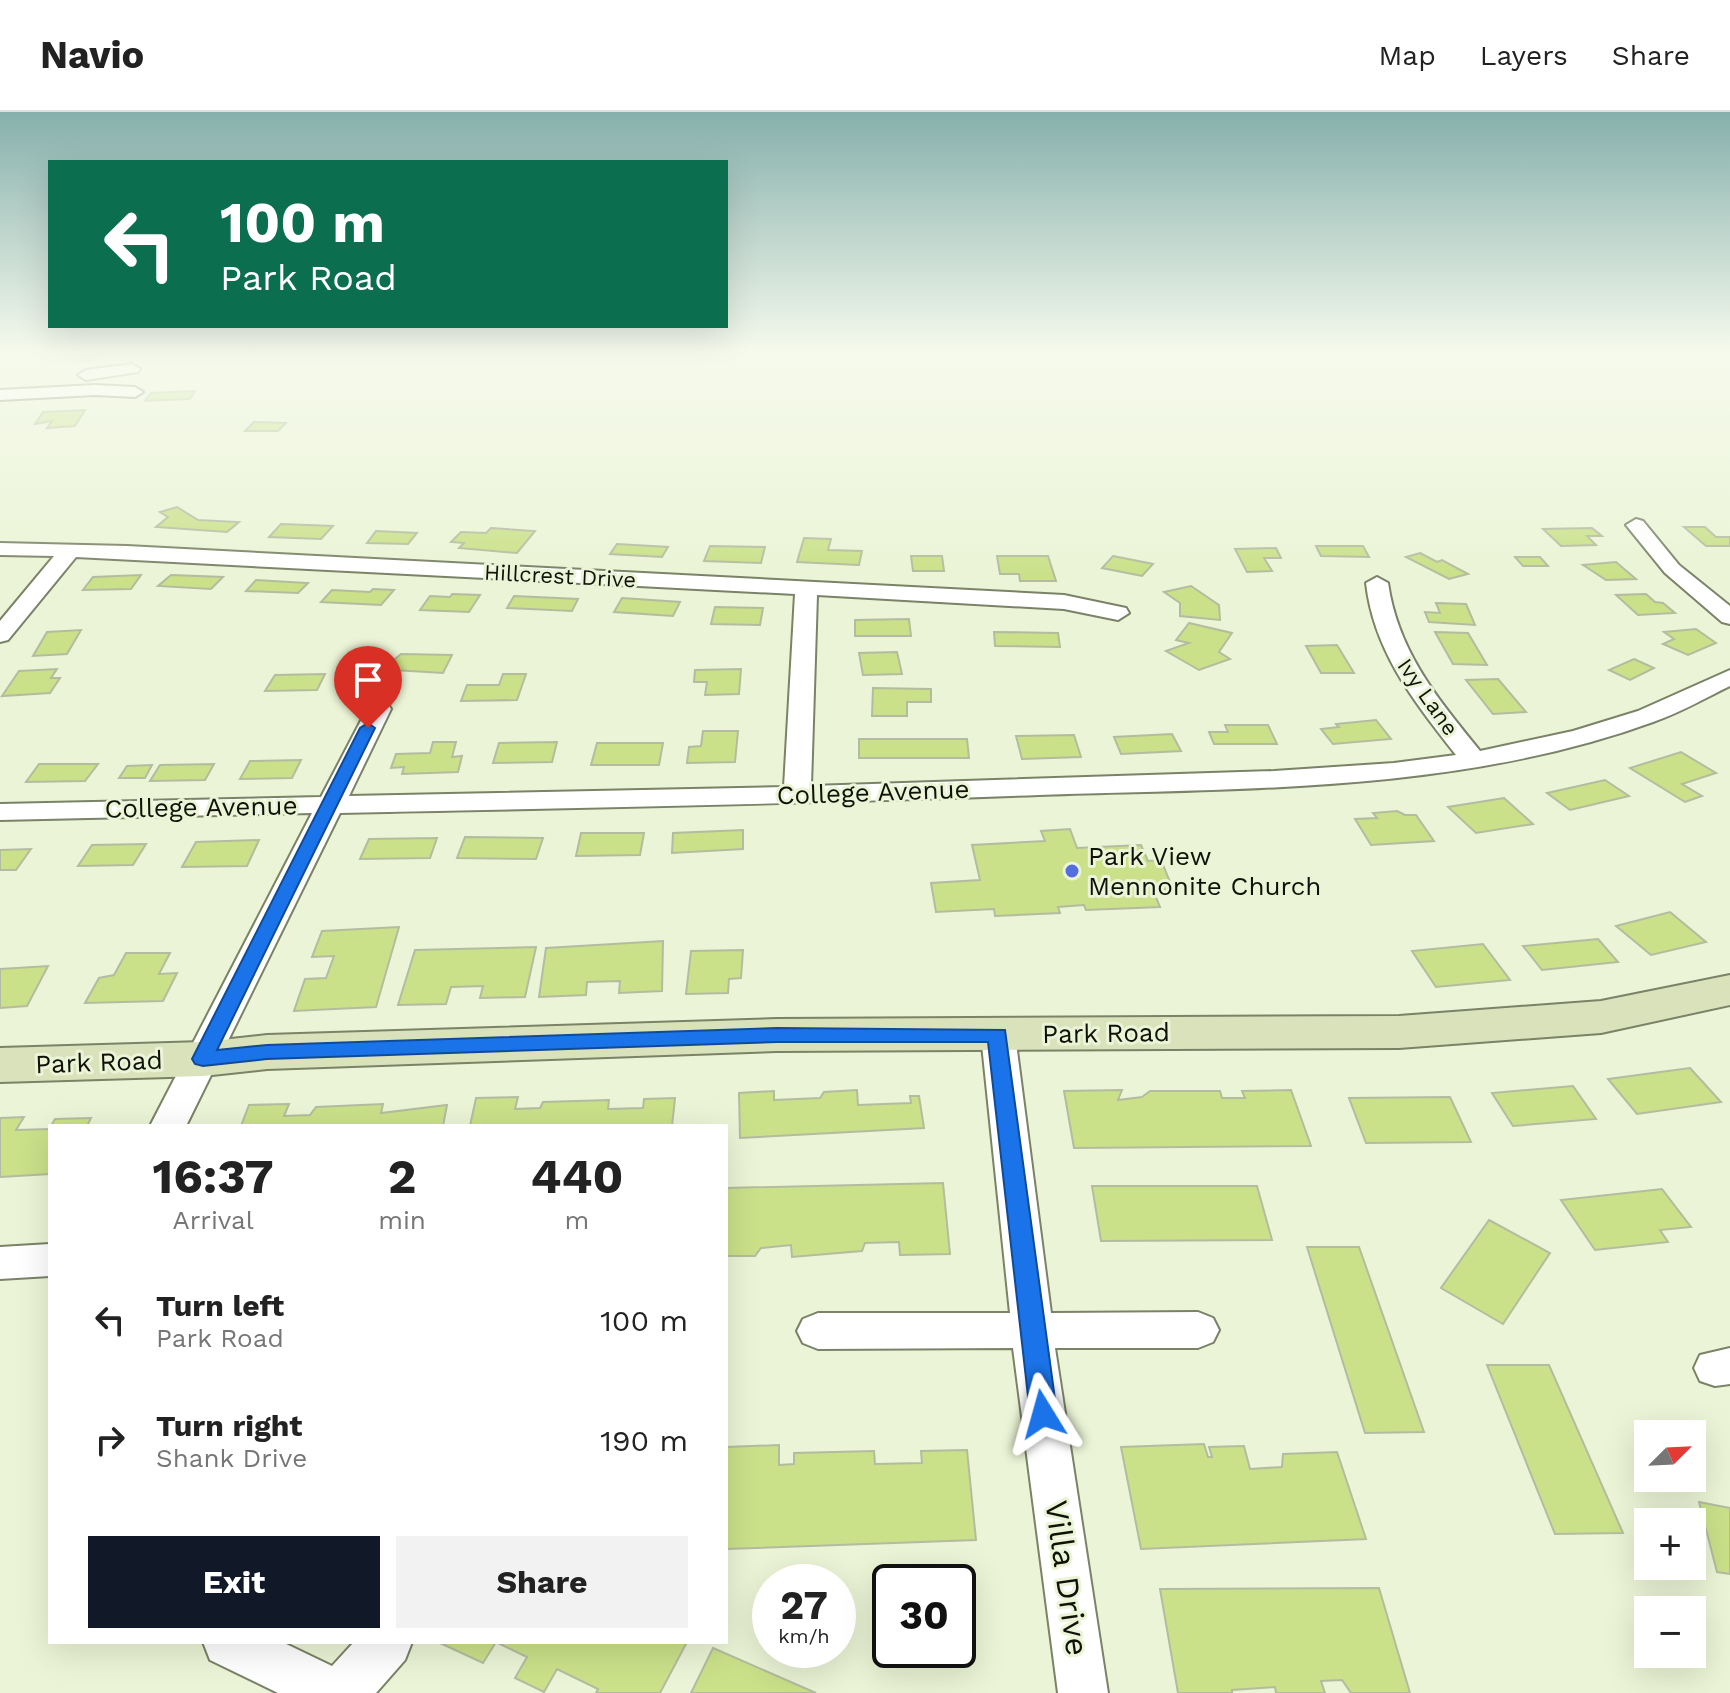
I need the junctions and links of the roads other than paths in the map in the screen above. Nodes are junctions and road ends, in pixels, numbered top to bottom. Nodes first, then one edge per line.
1 (1636, 525) dead end
2 (0, 549) edge
3 (70, 551) junction
4 (1377, 583) dead end
5 (806, 589) junction
6 (1118, 613) dead end
7 (1730, 617) edge
8 (0, 635) edge
9 (1730, 677) edge
10 (379, 709) dead end
11 (1474, 761) junction
12 (797, 795) junction
13 (331, 805) junction
14 (0, 812) edge
15 (1730, 990) edge
16 (998, 1035) junction
17 (203, 1059) junction
18 (0, 1065) edge
19 (169, 1124) edge
20 (48, 1260) edge
21 (0, 1263) edge
22 (1032, 1330) junction
23 (1198, 1330) dead end
24 (818, 1331) dead end
25 (232, 1644) edge
26 (385, 1644) edge
27 (333, 1693) edge
28 (342, 1693) edge
29 (1083, 1693) edge

1 - 7 street
2 - 3 street, Hillcrest Drive
3 - 5 street, Hillcrest Drive
3 - 8 street
4 - 11 street, Ivy Lane
5 - 6 street, Hillcrest Drive
5 - 12 street
9 - 11 street, College Avenue
10 - 13 street
11 - 12 street, College Avenue
12 - 13 street, College Avenue
13 - 14 street, College Avenue
13 - 17 street
15 - 16 street, Park Road
16 - 17 street, Park Road
16 - 22 street, Villa Drive
17 - 18 street, Park Road
17 - 19 street
20 - 21 street
22 - 23 street
22 - 24 street
22 - 29 street, Villa Drive
25 - 27 street
26 - 28 street

